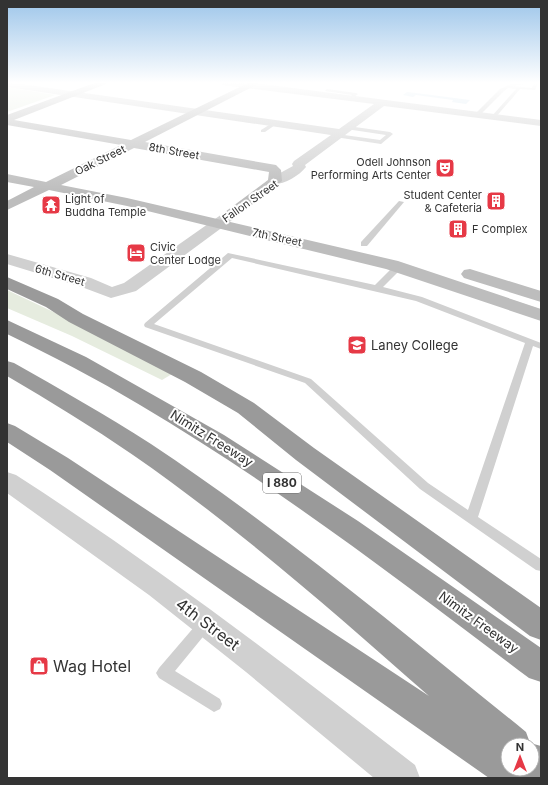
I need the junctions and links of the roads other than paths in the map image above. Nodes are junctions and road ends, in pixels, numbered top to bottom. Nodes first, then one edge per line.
1 (185, 119) edge
2 (241, 119) edge
3 (360, 119) edge
4 (506, 119) edge
5 (7, 121) edge
6 (541, 123) edge
7 (276, 124) junction
8 (263, 132) dead end
9 (342, 132) junction
10 (133, 144) junction
11 (298, 164) junction
12 (271, 168) junction
13 (7, 178) edge
14 (276, 181) junction
15 (47, 186) junction
16 (127, 202) junction
17 (401, 202) dead end
18 (7, 206) edge
19 (228, 216) junction
20 (364, 244) junction
21 (7, 259) edge
22 (398, 267) junction
23 (7, 282) edge
24 (377, 288) junction
25 (111, 293) joint
26 (541, 297) edge
27 (541, 315) edge
28 (7, 326) edge
29 (530, 341) junction
30 (541, 346) edge
31 (7, 367) edge
32 (7, 431) edge
33 (7, 481) edge
34 (472, 517) junction
35 (541, 566) edge
36 (206, 623) junction
37 (541, 626) edge
38 (541, 667) edge
39 (214, 704) dead end
40 (504, 737) edge
41 (402, 778) edge
42 (521, 778) edge

1 - 10 main road, Oak Street
2 - 7 street
3 - 9 street, Fallon Street
4 - 6 street
5 - 10 main road, 8th Street
7 - 8 lane
7 - 9 street
9 - 9 lane
9 - 11 street, Fallon Street
10 - 12 main road, 8th Street
10 - 15 main road, Oak Street
11 - 12 street, 8th Street
11 - 14 street, Fallon Street
12 - 14 main road
13 - 15 main road, 7th Street
14 - 19 main road, Fallon Street
15 - 16 main road, 7th Street
15 - 18 main road, Oak Street
16 - 19 main road, 7th Street
16 - 19 main road
17 - 20 lane
19 - 20 main road, 7th Street
19 - 22 main road, 7th Street
19 - 25 street, Fallon Street
20 - 26 main road, 7th Street
21 - 25 street, 6th Street
22 - 24 lane
22 - 27 main road, 7th Street
23 - 37 highway
24 - 29 lane
24 - 34 lane
28 - 38 highway, Nimitz Freeway / I 880
29 - 30 lane
29 - 34 lane
31 - 40 highway
32 - 42 highway
33 - 36 street, 4th Street
34 - 35 lane
36 - 39 lane
36 - 41 street, 4th Street

